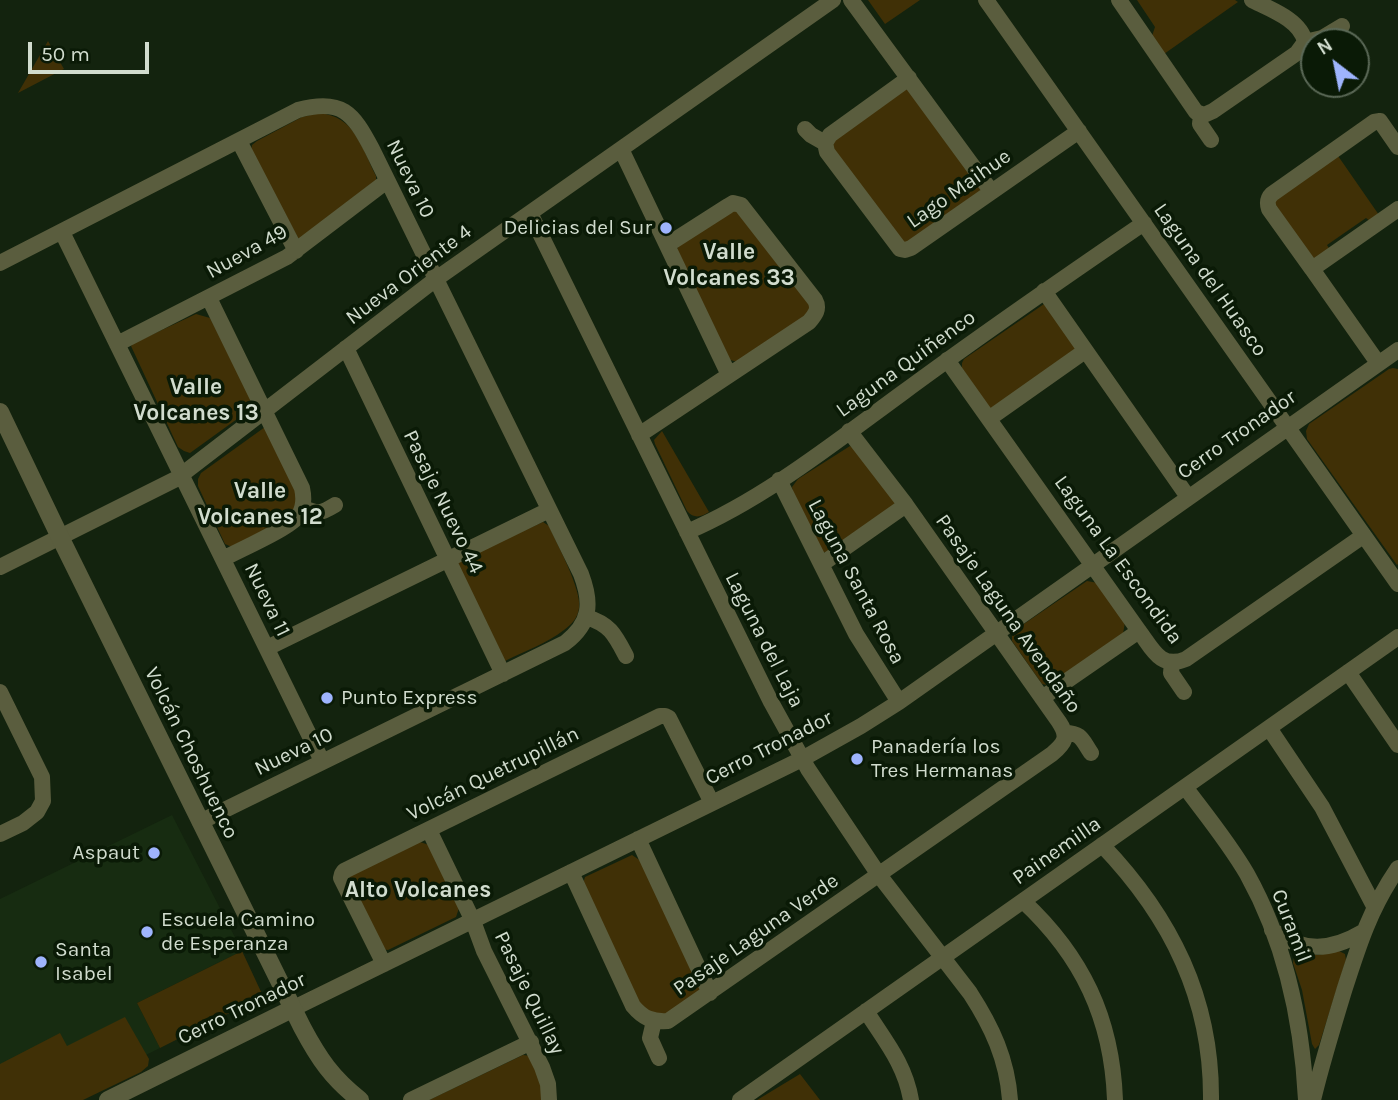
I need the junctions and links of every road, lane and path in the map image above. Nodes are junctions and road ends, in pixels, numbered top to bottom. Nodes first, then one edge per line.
1 (833, 0) edge
2 (851, 0) edge
3 (986, 0) edge
4 (1119, 0) edge
5 (1252, 0) edge
6 (1342, 26) dead end
7 (1339, 28) edge
8 (1300, 30) edge
9 (1300, 48) edge
10 (909, 78) junction
11 (1201, 115) junction
12 (805, 129) dead end
13 (1079, 131) junction
14 (1211, 140) dead end
15 (239, 141) junction
16 (825, 143) junction
17 (1398, 147) edge
18 (621, 149) junction
19 (387, 181) junction
20 (991, 191) junction
21 (1398, 209) edge
22 (530, 213) junction
23 (1144, 223) junction
24 (62, 232) junction
25 (667, 246) junction
26 (296, 251) junction
27 (0, 263) edge
28 (1312, 269) junction
29 (436, 279) junction
30 (1044, 291) junction
31 (209, 298) junction
32 (117, 344) junction
33 (346, 348) junction
34 (1085, 351) junction
35 (1397, 354) edge
36 (947, 360) junction
37 (1378, 363) junction
38 (729, 374) junction
39 (264, 410) junction
40 (0, 412) edge
41 (990, 418) junction
42 (1288, 427) junction
43 (849, 431) junction
44 (639, 435) junction
45 (181, 474) junction
46 (779, 480) junction
47 (1188, 497) junction
48 (335, 505) dead end
49 (906, 505) junction
50 (303, 509) junction
51 (549, 510) junction
52 (687, 531) junction
53 (1363, 536) junction
54 (60, 537) junction
55 (223, 559) junction
56 (447, 560) junction
57 (822, 564) junction
58 (1093, 564) junction
59 (0, 567) edge
60 (1398, 584) edge
61 (586, 617) junction
62 (1139, 631) junction
63 (995, 633) junction
64 (1398, 637) edge
65 (267, 648) junction
66 (626, 656) dead end
67 (1172, 663) junction
68 (1348, 672) junction
69 (503, 674) junction
70 (0, 692) edge
71 (1184, 692) dead end
72 (1042, 698) junction
73 (899, 702) junction
74 (1269, 728) junction
75 (1065, 733) junction
76 (1398, 745) edge
77 (1091, 753) dead end
78 (802, 759) junction
79 (322, 761) junction
80 (1185, 787) junction
81 (712, 803) junction
82 (200, 822) junction
83 (429, 830) junction
84 (0, 834) edge
85 (638, 839) junction
86 (1102, 845) junction
87 (1398, 868) edge
88 (571, 872) junction
89 (879, 875) junction
90 (1023, 901) junction
91 (1374, 906) junction
92 (473, 920) junction
93 (1272, 930) junction
94 (1363, 932) junction
95 (942, 958) junction
96 (384, 964) junction
97 (710, 993) junction
98 (292, 1009) junction
99 (866, 1011) junction
100 (654, 1021) junction
101 (531, 1042) junction
102 (659, 1058) dead end
103 (108, 1100) edge
104 (360, 1100) edge
105 (411, 1100) edge
106 (549, 1100) edge
107 (740, 1100) edge
108 (911, 1100) edge
109 (1010, 1100) edge
110 (1115, 1100) edge
111 (1211, 1100) edge
112 (1306, 1100) edge
113 (1313, 1100) edge

1 - 18 street, Nueva Oriente 4
2 - 10 street
3 - 13 street, Laguna del Huasco
4 - 11 street
5 - 8 street
6 - 7 street
9 - 11 street
10 - 16 street
10 - 20 street
11 - 14 street
12 - 16 street, Lago Maihue
13 - 20 street, Lago Maihue
13 - 23 street, Laguna del Huasco
15 - 19 street, Nueva 10
15 - 24 street, Nueva 10
15 - 26 street
16 - 20 street, Lago Maihue
17 - 28 street
18 - 22 street, Nueva Oriente 4
18 - 25 street
19 - 26 street, Nueva 49
19 - 29 street, Nueva 10
21 - 28 street
22 - 29 street, Nueva Oriente 4
22 - 44 street, Laguna del Laja
23 - 30 street, Laguna Quiñenco
23 - 42 street, Laguna del Huasco
24 - 27 street, Nueva 10
24 - 32 street, Nueva 11
25 - 38 street
25 - 38 street
26 - 31 street, Nueva 49
28 - 37 street
29 - 33 street, Nueva Oriente 4
29 - 51 street, Nueva 10
30 - 34 street
30 - 36 street, Laguna Quiñenco
31 - 32 street, Nueva 49
31 - 39 street
32 - 45 street, Nueva 11
33 - 39 street, Nueva Oriente 4
33 - 56 street, Pasaje Nuevo 44
34 - 41 street
34 - 47 street
35 - 37 street, Cerro Tronador
36 - 41 street, Laguna La Escondida
36 - 43 street, Laguna Quiñenco
37 - 42 street, Cerro Tronador
38 - 44 street
39 - 45 street, Nueva Oriente 4
39 - 50 street
40 - 54 street, Volcán Choshuenco
41 - 58 street, Laguna La Escondida
42 - 47 street, Cerro Tronador
42 - 53 street, Laguna del Huasco
43 - 46 street, Laguna Quiñenco
43 - 49 street, Pasaje Laguna Avendaño
44 - 52 street, Laguna del Laja
45 - 54 street, Nueva Oriente 4
45 - 55 street, Nueva 11
46 - 52 street, Laguna Quiñenco
46 - 57 street, Laguna Santa Rosa
47 - 58 street, Cerro Tronador
48 - 50 street
49 - 57 street
49 - 63 street, Pasaje Laguna Avendaño
50 - 55 street
51 - 56 street
51 - 61 street, Nueva 10
52 - 78 street, Laguna del Laja
53 - 60 street, Laguna del Huasco
53 - 67 street, Laguna La Escondida
54 - 59 street, Nueva Oriente 4
54 - 82 street, Volcán Choshuenco
55 - 65 street, Nueva 11
56 - 65 street
56 - 69 street, Pasaje Nuevo 44
57 - 73 street, Laguna Santa Rosa
58 - 62 street, Laguna La Escondida
58 - 63 street, Cerro Tronador
61 - 66 street
61 - 69 street, Nueva 10
62 - 67 street, Laguna La Escondida
62 - 72 street
63 - 72 street, Pasaje Laguna Avendaño
63 - 73 street, Cerro Tronador
64 - 68 street, Painemilla
65 - 79 street, Nueva 11
67 - 71 street
68 - 74 street, Painemilla
68 - 76 street
69 - 79 street, Nueva 10
70 - 84 street
72 - 75 street, Pasaje Laguna Avendaño
73 - 78 street, Cerro Tronador
74 - 80 street, Painemilla
74 - 91 street
75 - 77 street
75 - 89 street, Pasaje Laguna Avendaño
78 - 81 street, Cerro Tronador
78 - 89 street, Laguna del Laja
79 - 82 street, Nueva 10
80 - 86 street, Painemilla
80 - 93 street, Curamil
81 - 83 street, Volcán Quetrupillán
81 - 85 street, Cerro Tronador
82 - 98 street, Volcán Choshuenco
83 - 92 street, Pasaje Quillay
83 - 96 street, Volcán Quetrupillán
85 - 88 street, Cerro Tronador
85 - 97 street
86 - 90 street, Painemilla
86 - 111 street
87 - 91 street
88 - 92 street, Cerro Tronador
88 - 100 street
89 - 95 street, Laguna del Laja
89 - 97 street, Pasaje Laguna Verde
90 - 95 street, Painemilla
90 - 110 street
91 - 94 street
92 - 96 street, Cerro Tronador
92 - 101 street, Pasaje Quillay
93 - 94 street
93 - 112 street, Curamil
94 - 113 street
95 - 99 street, Painemilla
95 - 109 street, Laguna del Laja
96 - 98 street, Cerro Tronador
97 - 100 street, Pasaje Laguna Verde
98 - 103 street, Cerro Tronador
98 - 104 street, Volcán Choshuenco
99 - 107 street, Painemilla
99 - 108 street
100 - 102 street
101 - 105 street
101 - 106 street, Pasaje Quillay

